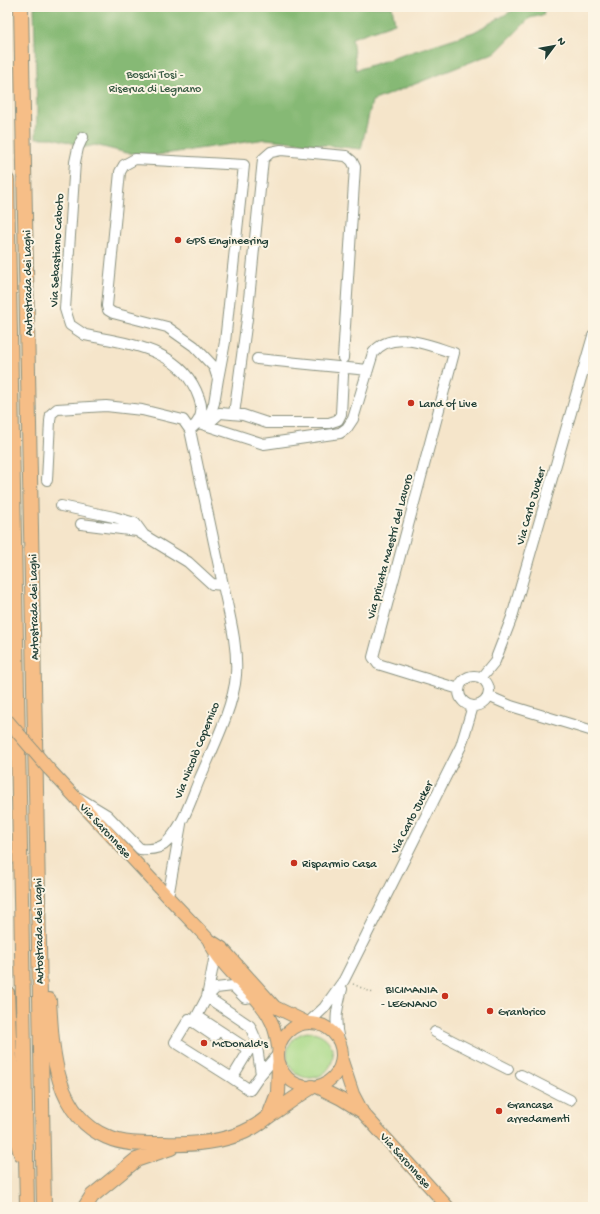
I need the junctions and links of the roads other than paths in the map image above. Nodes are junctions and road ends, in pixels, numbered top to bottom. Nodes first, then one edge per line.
1 (21, 7) edge
2 (83, 137) dead end
3 (7, 180) edge
4 (7, 228) edge
5 (593, 336) edge
6 (343, 358) dead end
7 (257, 359) dead end
8 (369, 365) junction
9 (342, 375) dead end
10 (218, 379) junction
11 (234, 414) junction
12 (203, 424) junction
13 (190, 430) junction
14 (47, 480) dead end
15 (61, 506) dead end
16 (81, 524) dead end
17 (143, 534) junction
18 (223, 584) junction
19 (481, 678) junction
20 (459, 689) junction
21 (488, 696) junction
22 (472, 706) junction
23 (7, 720) edge
24 (593, 731) edge
25 (72, 793) junction
26 (182, 820) junction
27 (37, 852) junction
28 (168, 897) junction
29 (208, 939) junction
30 (215, 955) junction
31 (344, 980) junction
32 (7, 993) edge
33 (207, 997) junction
34 (252, 997) junction
35 (308, 1023) junction
36 (218, 1030) junction
37 (435, 1032) dead end
38 (339, 1040) junction
39 (279, 1055) junction
40 (342, 1061) junction
41 (508, 1069) dead end
42 (261, 1074) junction
43 (521, 1075) dead end
44 (232, 1078) junction
45 (314, 1087) junction
46 (570, 1100) dead end
47 (363, 1113) junction
48 (270, 1116) junction
49 (179, 1145) junction
50 (27, 1177) junction
51 (27, 1207) edge
52 (44, 1207) edge
53 (85, 1207) edge
54 (448, 1207) edge

1 - 27 highway, Autostrada dei Laghi
2 - 12 street, Via Sebastiano Caboto
3 - 4 highway, Autostrada dei Laghi
4 - 50 highway, Autostrada dei Laghi
5 - 19 street, Via Carlo Jucker
6 - 11 street
7 - 8 street
8 - 12 street
8 - 20 street, Via privata Maestri del Lavoro
9 - 11 street
10 - 10 street
10 - 12 street
11 - 12 street
12 - 13 street
13 - 14 street
13 - 18 street
15 - 17 street
16 - 17 street
17 - 18 street
18 - 26 street, Via Niccolò Copernico
19 - 20 street
19 - 21 street
20 - 22 street
21 - 22 street
21 - 24 street
22 - 31 street, Via Carlo Jucker
23 - 25 main road, Via Saronnese, bridge
25 - 26 street, Via Niccolò Copernico
25 - 28 main road, Via Saronnese
26 - 28 street, Via Niccolò Copernico
27 - 49 highway
27 - 52 highway, Autostrada dei Laghi
28 - 29 main road, Via Saronnese
29 - 30 main road, Via Saronnese
29 - 35 main road, Via Saronnese
30 - 33 street
30 - 34 main road, Via Saronnese
31 - 35 street, Via Carlo Jucker
31 - 38 street, Via Carlo Jucker
32 - 50 highway
33 - 34 street
33 - 36 street
33 - 42 street
34 - 39 main road, Via Saronnese
35 - 38 main road
35 - 39 main road
36 - 44 street
36 - 44 street
37 - 41 street
38 - 40 main road
39 - 42 street
39 - 45 main road
39 - 48 highway
40 - 45 main road
40 - 47 main road, Via Saronnese
42 - 44 street
43 - 46 street
45 - 47 main road, Via Saronnese
45 - 48 highway
47 - 54 main road, Via Saronnese
48 - 49 highway
49 - 53 highway
50 - 51 highway, Autostrada dei Laghi

